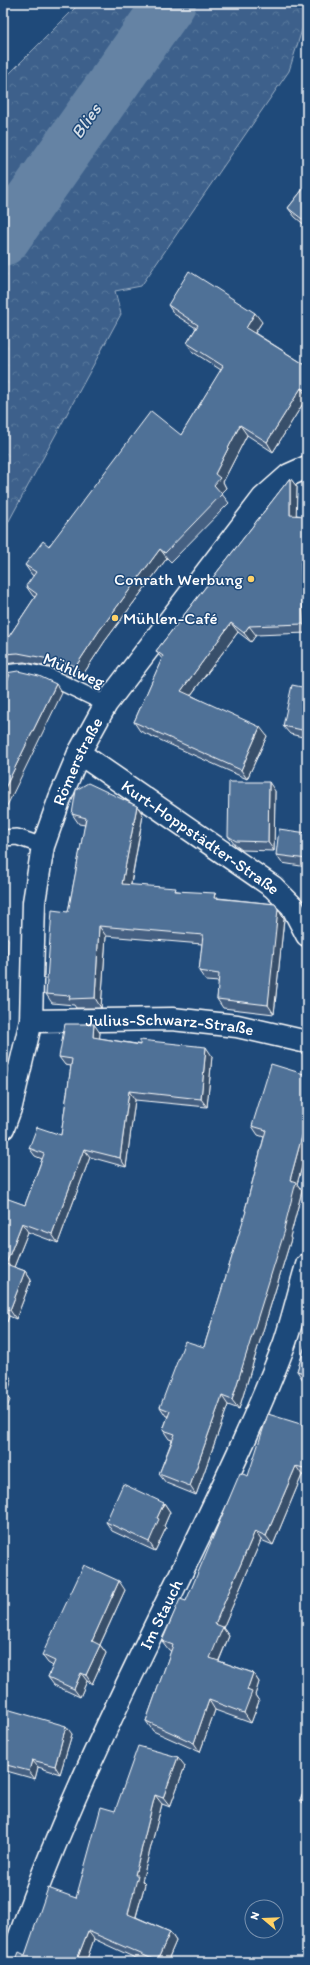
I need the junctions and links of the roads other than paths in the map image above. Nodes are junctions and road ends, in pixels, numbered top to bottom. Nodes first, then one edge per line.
1 (307, 467) edge
2 (3, 673) edge
3 (106, 704) junction
4 (80, 753) junction
5 (3, 838) edge
6 (43, 846) junction
7 (307, 935) edge
8 (31, 1021) junction
9 (307, 1042) edge
10 (3, 1128) edge
11 (307, 1265) edge
12 (11, 1962) edge

1 - 3 street, Römerstraße
2 - 3 lane, Mühlweg
3 - 4 street, Römerstraße
4 - 6 street, Römerstraße
4 - 7 street, Kurt-Hoppstädter-Straße
5 - 6 lane
6 - 8 street, Römerstraße
8 - 9 street, Julius-Schwarz-Straße
8 - 10 street, Römerstraße
11 - 12 street, Im Stauch

